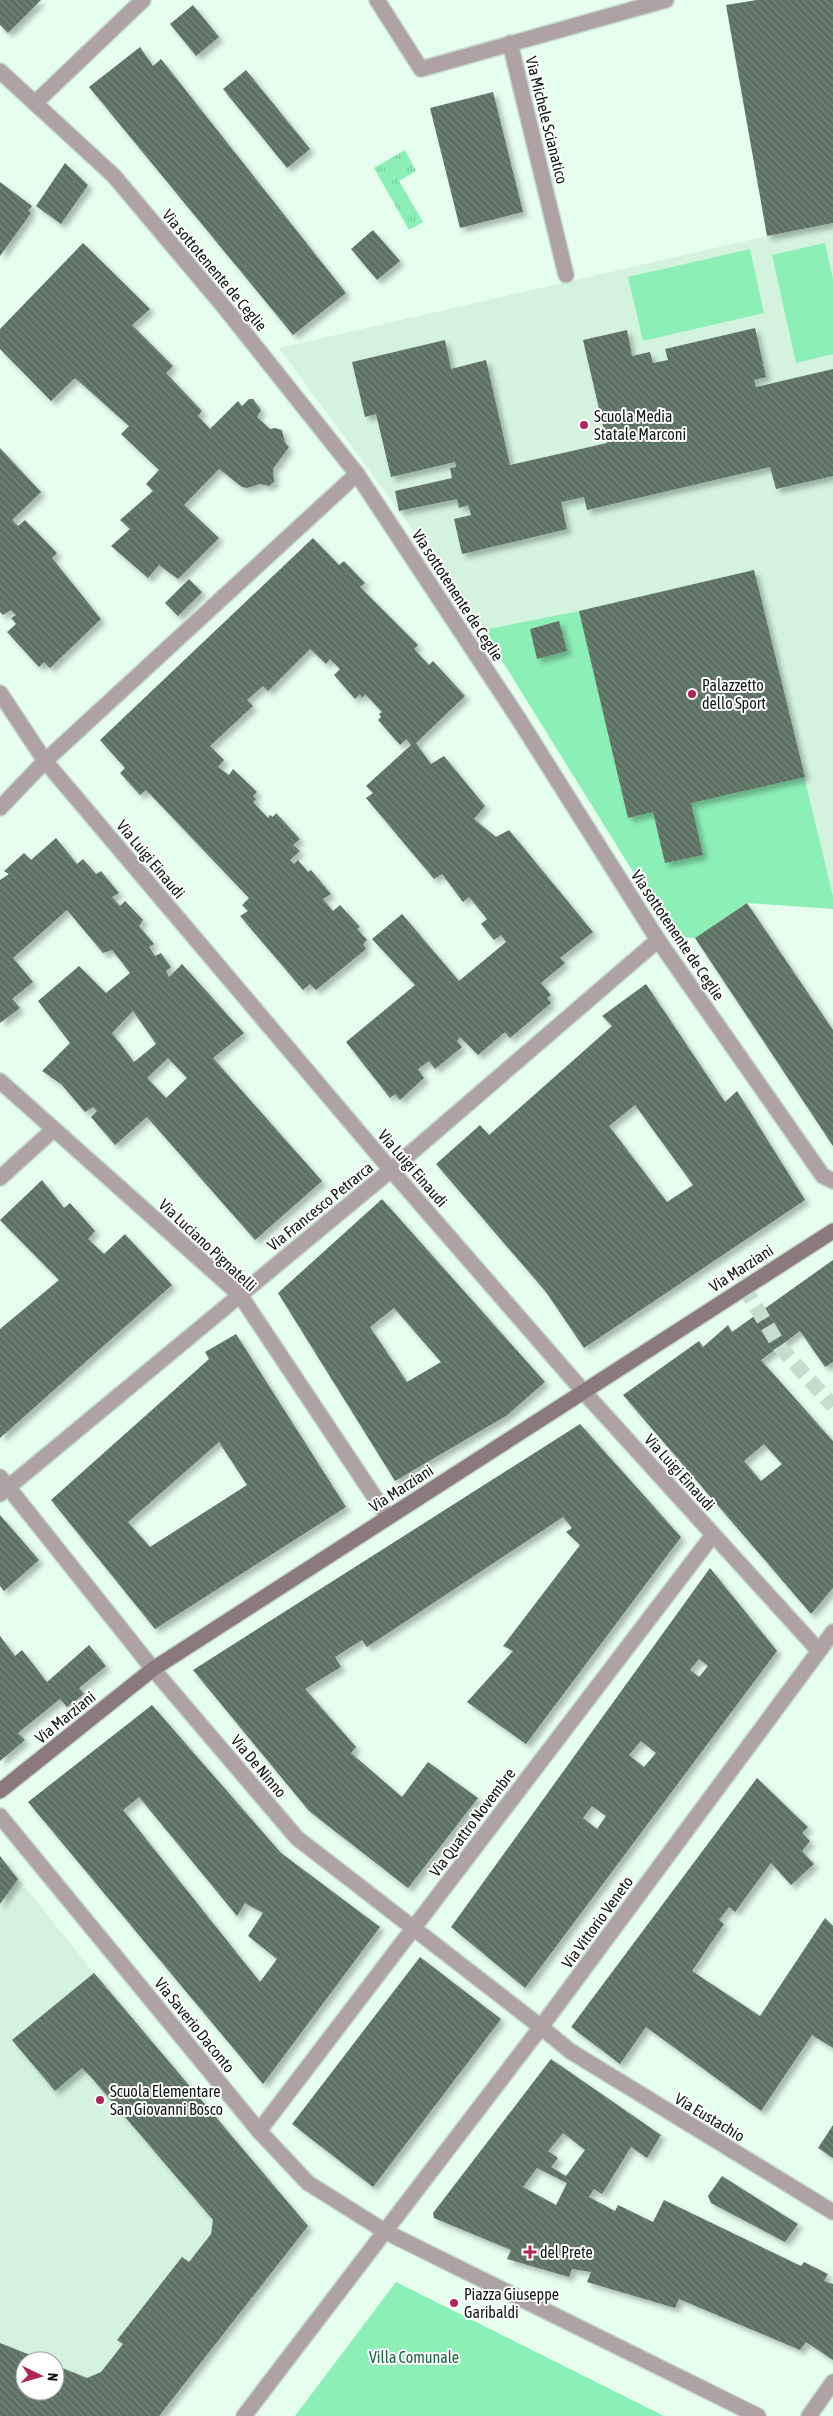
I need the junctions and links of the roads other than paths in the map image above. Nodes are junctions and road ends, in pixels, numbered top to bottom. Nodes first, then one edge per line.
1 (144, 0) edge
2 (377, 0) edge
3 (666, 0) edge
4 (510, 43) junction
5 (0, 71) edge
6 (35, 103) junction
7 (566, 275) dead end
8 (357, 474) junction
9 (0, 693) edge
10 (45, 761) junction
11 (0, 808) edge
12 (658, 940) junction
13 (0, 1081) edge
14 (53, 1130) junction
15 (392, 1170) junction
16 (0, 1178) edge
17 (833, 1181) edge
18 (833, 1231) edge
19 (240, 1295) junction
20 (583, 1391) junction
21 (3, 1486) edge
22 (388, 1517) junction
23 (713, 1535) junction
24 (833, 1632) edge
25 (819, 1651) junction
26 (153, 1669) junction
27 (0, 1791) edge
28 (0, 1816) edge
29 (413, 1929) junction
30 (542, 2027) junction
31 (259, 2131) junction
32 (833, 2212) edge
33 (386, 2232) junction
34 (833, 2382) edge
35 (244, 2416) edge
36 (758, 2416) edge
37 (809, 2416) edge

1 - 6 street
2 - 4 street
3 - 4 street, Via Michele Scianatico
4 - 7 street, Via Michele Scianatico
5 - 6 street, Via sottotenente de Ceglie
6 - 8 street, Via sottotenente de Ceglie
8 - 10 street
8 - 12 street, Via sottotenente de Ceglie
9 - 10 street, Via Luigi Einaudi
10 - 11 street
10 - 15 street, Via Luigi Einaudi
12 - 15 street, Via Francesco Petrarca
12 - 17 street, Via sottotenente de Ceglie
13 - 14 street, Via Luciano Pignatelli
14 - 16 street
14 - 19 street, Via Luciano Pignatelli
15 - 19 street, Via Francesco Petrarca
15 - 20 street, Via Luigi Einaudi
18 - 20 street, Via Marziani
19 - 21 street, Via Francesco Petrarca
19 - 22 street, Via Luciano Pignatelli
20 - 22 street, Via Marziani
20 - 23 street, Via Luigi Einaudi
21 - 26 street, Via De Ninno
22 - 26 street, Via Marziani
23 - 25 street, Via Luigi Einaudi
23 - 29 street, Via Quattro Novembre
24 - 25 street, Via Vittorio Veneto
25 - 30 street, Via Vittorio Veneto
26 - 27 street, Via Marziani
26 - 29 street, Via De Ninno
28 - 31 street, Via Saverio Daconto
29 - 30 street, Via De Ninno
29 - 31 street, Via Quattro Novembre
30 - 32 street, Via Eustachio
30 - 33 street, Via Vittorio Veneto
31 - 33 street, Via Saverio Daconto
33 - 35 street
33 - 36 street
34 - 37 street

